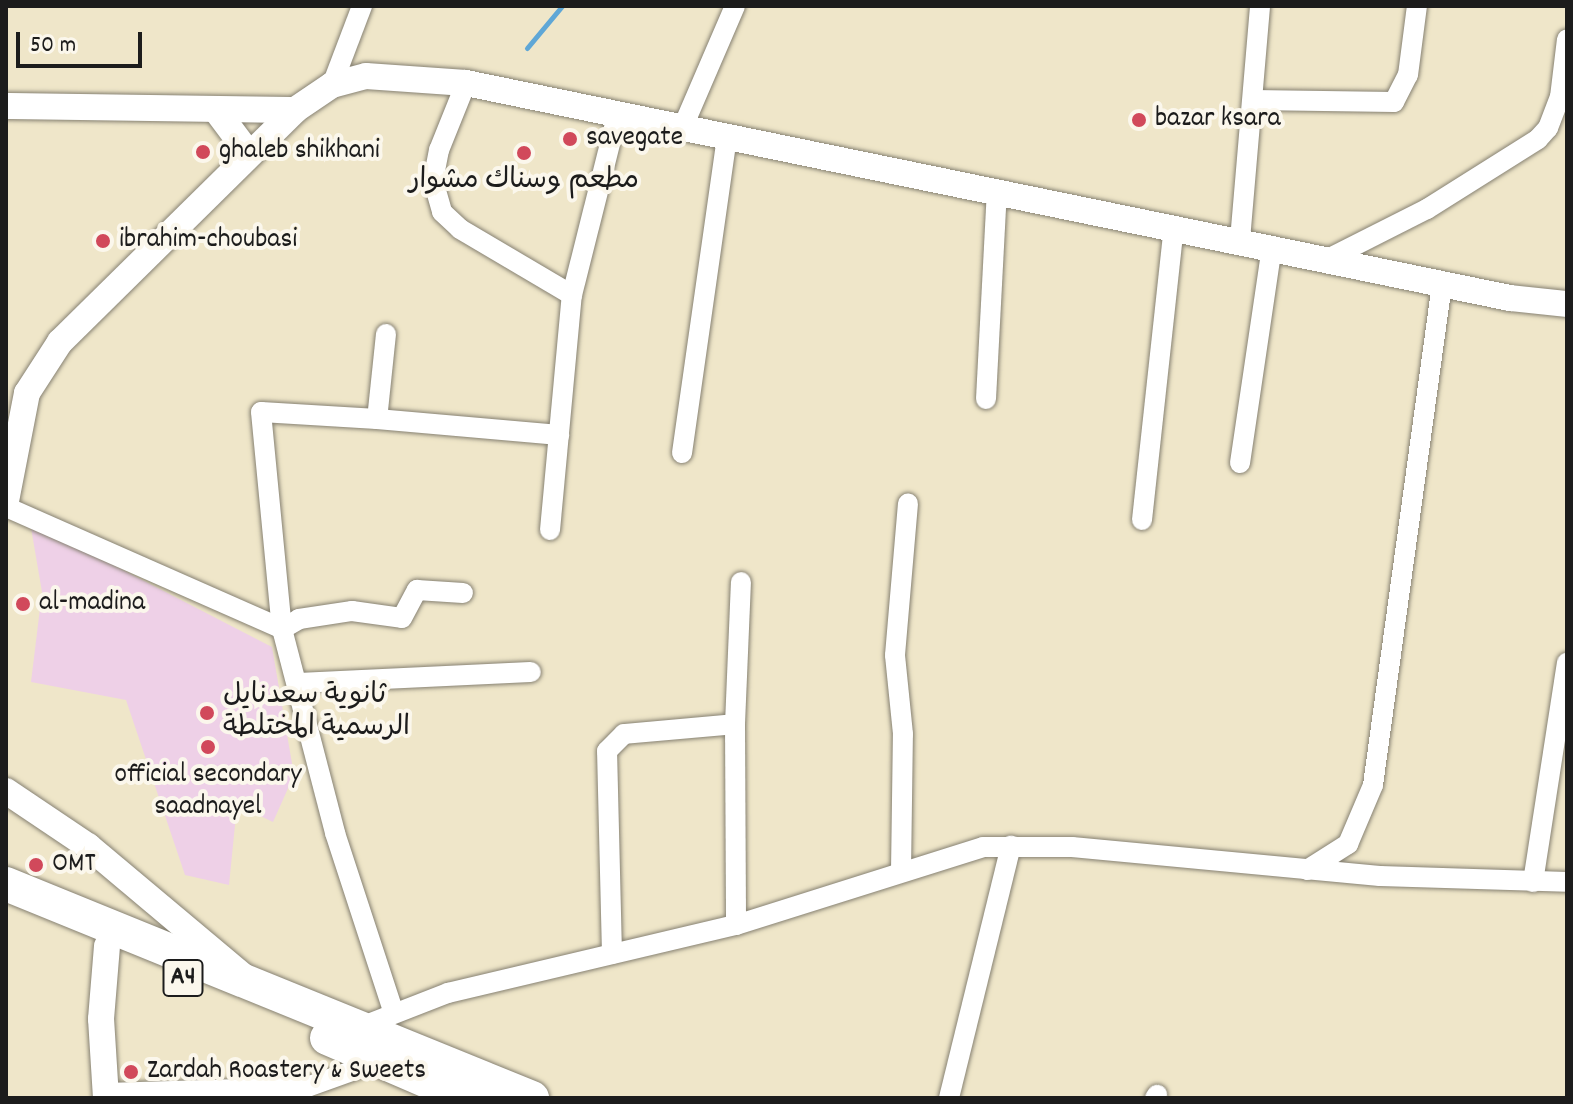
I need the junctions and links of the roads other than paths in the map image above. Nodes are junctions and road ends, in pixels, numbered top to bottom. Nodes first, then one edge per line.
1 (362, 6) edge
2 (735, 6) edge
3 (1260, 6) edge
4 (1417, 6) edge
5 (1567, 39) edge
6 (466, 83) junction
7 (332, 85) junction
8 (1564, 97) edge
9 (1253, 100) junction
10 (6, 106) edge
11 (216, 110) junction
12 (295, 110) junction
13 (618, 112) junction
14 (682, 129) junction
15 (727, 138) junction
16 (249, 154) junction
17 (997, 191) junction
18 (1174, 227) junction
19 (1240, 240) junction
20 (1272, 247) junction
21 (1328, 259) junction
22 (1442, 284) junction
23 (572, 295) junction
24 (1567, 304) edge
25 (386, 334) dead end
26 (986, 399) dead end
27 (377, 419) junction
28 (559, 435) junction
29 (682, 453) dead end
30 (1240, 463) dead end
31 (6, 501) edge
32 (908, 504) dead end
33 (6, 507) edge
34 (1142, 520) dead end
35 (550, 530) dead end
36 (741, 582) dead end
37 (463, 593) dead end
38 (282, 629) junction
39 (1567, 663) edge
40 (531, 672) dead end
41 (298, 683) junction
42 (735, 724) junction
43 (6, 791) edge
44 (1011, 845) junction
45 (1307, 870) junction
46 (901, 872) junction
47 (1533, 882) junction
48 (1567, 882) edge
49 (6, 884) edge
50 (6, 906) edge
51 (736, 925) junction
52 (107, 946) junction
53 (612, 954) junction
54 (252, 986) junction
55 (393, 1010) junction
56 (365, 1048) junction
57 (427, 1091) edge
58 (306, 1092) edge
59 (187, 1094) edge
60 (106, 1095) edge
61 (466, 1098) edge
62 (532, 1098) edge
63 (949, 1098) edge

1 - 7 street
2 - 14 street
3 - 9 street
4 - 9 street
5 - 8 street
6 - 7 street
6 - 13 street
6 - 23 street
7 - 12 street
8 - 21 street
9 - 19 street
10 - 11 street
11 - 12 street
11 - 16 street
12 - 16 street
13 - 14 street
13 - 23 street
14 - 15 street
15 - 17 street
15 - 29 street
16 - 31 street
17 - 18 street
17 - 26 street
18 - 19 street
18 - 34 street
19 - 20 street
20 - 21 street
20 - 30 street
21 - 22 street
22 - 24 street
22 - 45 street
23 - 28 street
25 - 27 street
27 - 28 street
27 - 38 street
28 - 35 street
32 - 46 street
33 - 38 street
36 - 42 street
37 - 38 street
38 - 41 street
39 - 47 street
40 - 41 street
41 - 55 street
42 - 51 street
42 - 53 street
43 - 54 street
44 - 45 street
44 - 46 street
44 - 63 street
45 - 47 street
46 - 51 street
47 - 48 street
49 - 54 highway, A4
50 - 52 highway, A4
51 - 53 street
52 - 56 highway, A4
52 - 60 street
53 - 55 street
54 - 56 highway, A4
55 - 56 street
56 - 57 highway, A4
56 - 58 street
56 - 62 highway, A4
57 - 61 highway, A4
58 - 59 street
59 - 60 street

